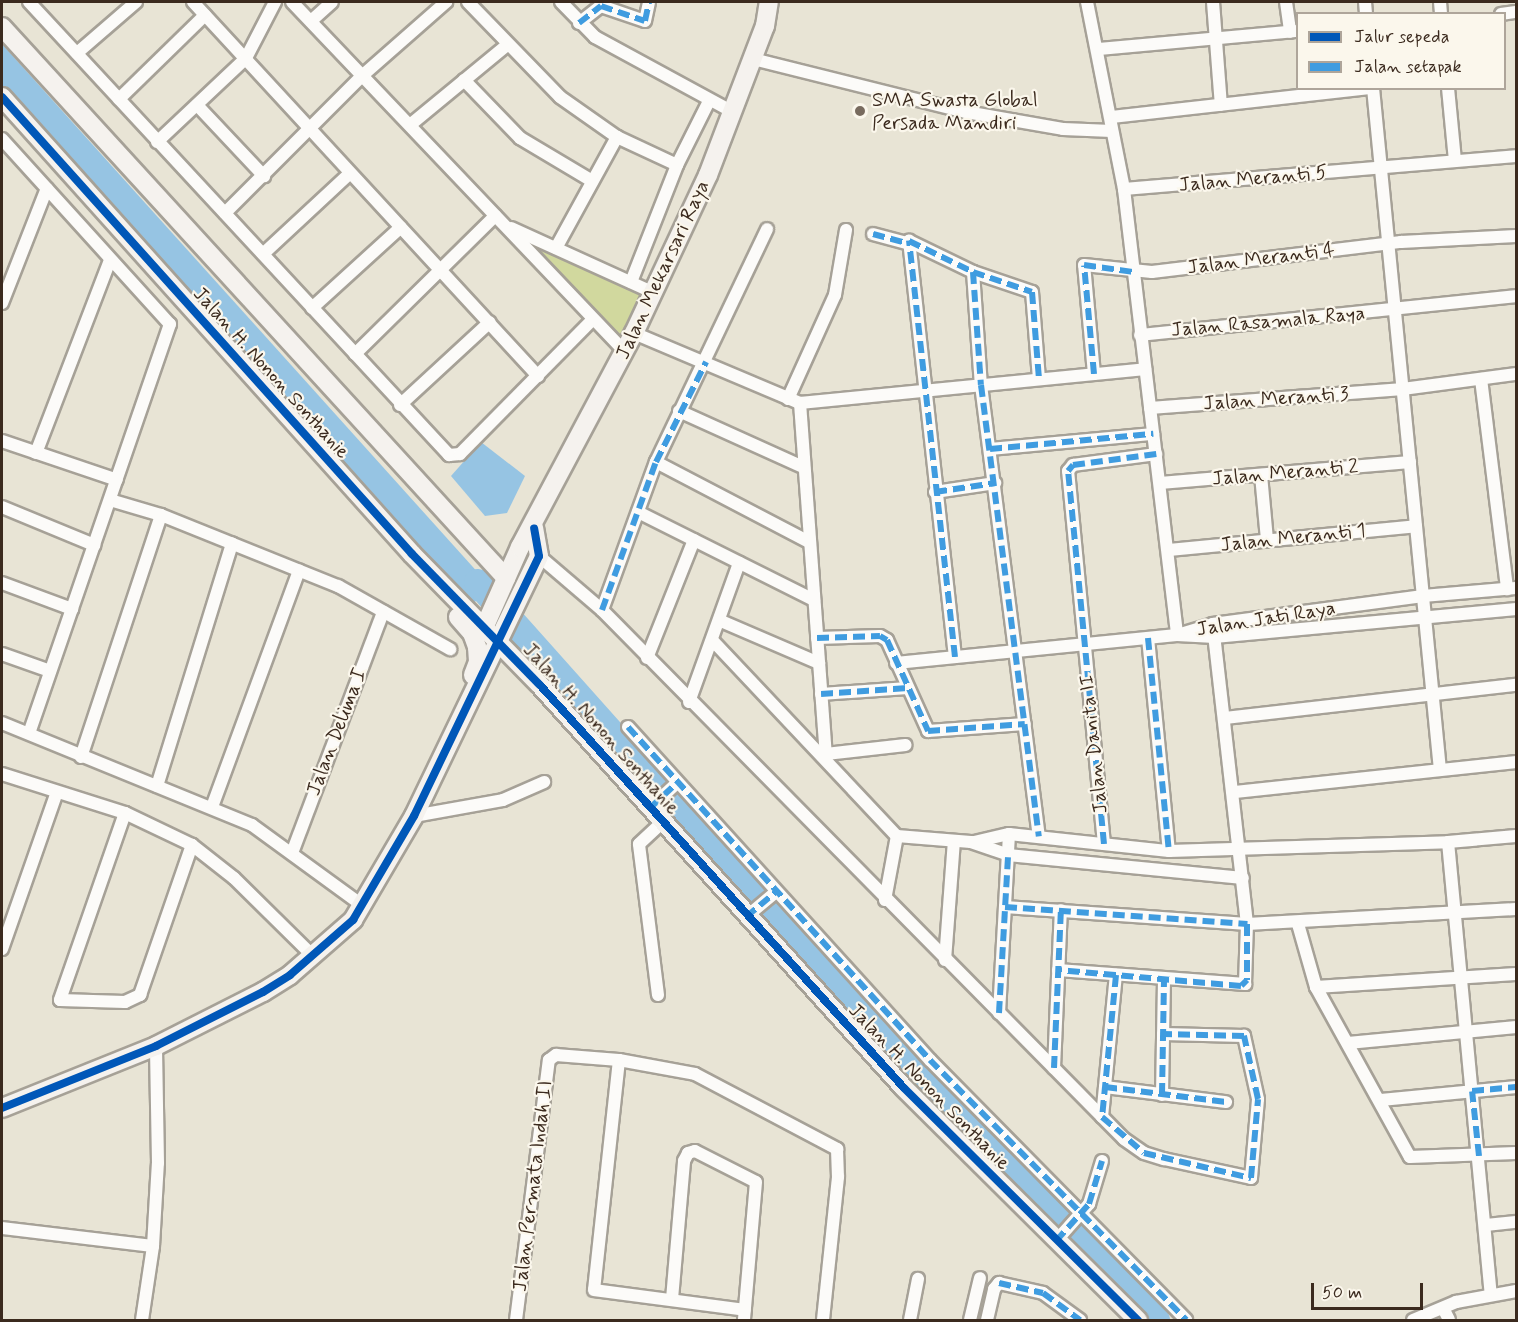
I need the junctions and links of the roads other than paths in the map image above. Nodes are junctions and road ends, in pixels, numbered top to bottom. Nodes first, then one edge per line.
1 (30, 2) edge
2 (136, 2) edge
3 (193, 2) edge
4 (275, 2) edge
5 (292, 2) edge
6 (332, 2) edge
7 (446, 2) edge
8 (468, 2) edge
9 (561, 2) edge
10 (649, 2) edge
11 (769, 2) edge
12 (1086, 2) edge
13 (1213, 2) edge
14 (1286, 2) edge
15 (205, 15) junction
16 (311, 21) junction
17 (579, 23) junction
18 (2, 27) edge
19 (1294, 31) edge
20 (1216, 37) junction
21 (507, 45) junction
22 (1099, 49) junction
23 (77, 53) junction
24 (246, 58) junction
25 (753, 59) junction
26 (363, 75) junction
27 (464, 80) junction
28 (1354, 90) edge
29 (1372, 90) edge
30 (1448, 90) edge
31 (2, 97) edge
32 (119, 99) junction
33 (709, 101) junction
34 (196, 105) junction
35 (1221, 105) junction
36 (733, 112) junction
37 (1111, 117) junction
38 (410, 125) junction
39 (310, 129) junction
40 (1112, 131) junction
41 (617, 137) junction
42 (2, 139) edge
43 (157, 142) junction
44 (1516, 156) edge
45 (1455, 161) junction
46 (677, 165) junction
47 (1381, 168) junction
48 (350, 174) junction
49 (264, 176) junction
50 (592, 181) junction
51 (47, 188) junction
52 (1124, 189) junction
53 (225, 213) junction
54 (495, 216) junction
55 (507, 226) junction
56 (401, 227) junction
57 (767, 229) dead end
58 (846, 230) dead end
59 (873, 234) dead end
60 (1516, 236) edge
61 (907, 243) junction
62 (1389, 244) junction
63 (556, 248) junction
64 (263, 254) junction
65 (110, 260) junction
66 (440, 270) junction
67 (973, 272) junction
68 (1133, 272) junction
69 (631, 282) junction
70 (654, 292) junction
71 (1516, 296) edge
72 (2, 303) edge
73 (312, 308) junction
74 (1395, 310) junction
75 (592, 320) junction
76 (490, 322) junction
77 (634, 333) junction
78 (1140, 335) junction
79 (625, 352) junction
80 (355, 354) junction
81 (706, 362) junction
82 (1145, 369) junction
83 (1094, 374) junction
84 (1516, 374) edge
85 (538, 376) junction
86 (1481, 379) junction
87 (1039, 380) junction
88 (981, 385) junction
89 (1403, 389) junction
90 (923, 391) junction
91 (794, 401) junction
92 (400, 405) junction
93 (1150, 408) junction
94 (679, 411) junction
95 (1153, 434) junction
96 (2, 441) edge
97 (990, 448) junction
98 (36, 453) junction
99 (1156, 454) junction
100 (656, 462) junction
101 (1410, 462) junction
102 (803, 467) junction
103 (1262, 475) junction
104 (117, 480) junction
105 (995, 483) junction
106 (1160, 483) junction
107 (935, 492) junction
108 (110, 500) junction
109 (2, 507) edge
110 (638, 512) junction
111 (160, 515) junction
112 (1416, 526) junction
113 (534, 528) junction
114 (694, 540) junction
115 (1268, 540) junction
116 (809, 542) junction
117 (232, 543) junction
118 (94, 545) junction
119 (1169, 550) junction
120 (412, 554) junction
121 (538, 558) junction
122 (739, 563) junction
123 (299, 570) junction
124 (506, 578) junction
125 (2, 582) edge
126 (1511, 588) edge
127 (1423, 596) junction
128 (814, 600) junction
129 (72, 609) junction
130 (1516, 609) edge
131 (602, 610) junction
132 (383, 612) junction
133 (1425, 617) junction
134 (721, 621) junction
135 (1213, 624) junction
136 (493, 630) junction
137 (1177, 635) junction
138 (1215, 637) junction
139 (817, 638) junction
140 (1148, 638) junction
141 (713, 641) junction
142 (1084, 644) junction
143 (450, 649) dead end
144 (1018, 651) junction
145 (2, 654) edge
146 (955, 657) junction
147 (647, 658) junction
148 (819, 663) junction
149 (897, 663) junction
150 (50, 671) junction
151 (1516, 685) edge
152 (909, 688) junction
153 (821, 694) junction
154 (1433, 694) junction
155 (469, 700) junction
156 (689, 702) junction
157 (1225, 717) junction
158 (2, 723) edge
159 (1025, 724) junction
160 (628, 727) dead end
161 (29, 733) junction
162 (905, 745) dead end
163 (826, 756) junction
164 (81, 757) junction
165 (1516, 762) edge
166 (1440, 770) junction
167 (2, 774) edge
168 (544, 782) dead end
169 (676, 784) junction
170 (157, 786) junction
171 (57, 792) junction
172 (1235, 792) junction
173 (653, 805) junction
174 (212, 807) junction
175 (125, 813) junction
176 (414, 816) junction
177 (663, 822) junction
178 (1009, 834) junction
179 (897, 836) junction
180 (1040, 836) junction
181 (1516, 836) edge
182 (954, 841) junction
183 (971, 842) junction
184 (1448, 842) junction
185 (1104, 844) junction
186 (192, 845) junction
187 (1240, 850) junction
188 (1169, 851) junction
189 (292, 853) junction
190 (1008, 855) junction
191 (1243, 878) junction
192 (774, 894) junction
193 (885, 900) junction
194 (1005, 907) junction
195 (1516, 909) edge
196 (1061, 910) junction
197 (358, 913) junction
198 (750, 914) junction
199 (1455, 915) junction
200 (1247, 924) junction
201 (1298, 924) junction
202 (2, 949) edge
203 (320, 950) junction
204 (945, 960) junction
205 (1058, 970) junction
206 (1516, 974) edge
207 (1116, 975) junction
208 (1164, 979) junction
209 (1461, 979) junction
210 (1316, 987) junction
211 (658, 995) dead end
212 (999, 1014) junction
213 (1516, 1027) edge
214 (1467, 1033) junction
215 (1163, 1034) junction
216 (1348, 1043) junction
217 (156, 1046) junction
218 (619, 1060) junction
219 (1054, 1068) junction
220 (1105, 1087) junction
221 (1516, 1087) edge
222 (1472, 1091) junction
223 (1162, 1095) junction
224 (1381, 1101) junction
225 (1226, 1102) dead end
226 (2, 1108) edge
227 (1102, 1117) junction
228 (1516, 1153) edge
229 (1479, 1156) junction
230 (1102, 1161) dead end
231 (1080, 1216) junction
232 (1516, 1222) edge
233 (1486, 1226) junction
234 (2, 1228) edge
235 (1056, 1241) junction
236 (153, 1246) junction
237 (980, 1278) dead end
238 (918, 1279) dead end
239 (1516, 1291) edge
240 (1491, 1294) junction
241 (672, 1299) junction
242 (1443, 1308) junction
243 (744, 1315) edge
244 (1065, 1315) edge
245 (142, 1320) edge
246 (516, 1320) edge
247 (823, 1320) edge
248 (910, 1320) edge
249 (970, 1320) edge
250 (987, 1320) edge
251 (1080, 1320) edge
252 (1138, 1320) edge
253 (1186, 1320) edge
254 (1413, 1320) edge
255 (1449, 1320) edge

1 - 23 street
2 - 23 street
3 - 15 street
4 - 24 street
5 - 16 street
6 - 16 street
7 - 26 street
8 - 21 street
9 - 17 street
10 - 17 street
11 - 25 street, Jalan Mekarsari Raya
12 - 22 street
13 - 20 street
14 - 19 street
15 - 24 street
15 - 32 street
16 - 26 street
17 - 33 street
18 - 124 street, Jalan H. Nonon Sonthanie
19 - 20 street
20 - 22 street
20 - 35 street
21 - 27 street
21 - 41 street
22 - 37 street
23 - 32 street
24 - 34 street
24 - 39 street
25 - 36 street, Jalan Mekarsari Raya
25 - 40 street
26 - 38 street
26 - 39 street
27 - 38 street
27 - 50 street
28 - 35 street
29 - 47 street
30 - 45 street
31 - 120 street, Jalan H. Nonon Sonthanie
32 - 43 street
33 - 36 street
33 - 46 street
34 - 43 street
34 - 49 street
35 - 37 street
36 - 70 street, Jalan Mekarsari Raya
37 - 40 street
38 - 54 street
39 - 48 street
39 - 49 street
40 - 52 street
41 - 46 street
41 - 50 street
42 - 51 street
43 - 53 street
44 - 45 street, Jalan Meranti 5
45 - 47 street, Jalan Meranti 5
46 - 69 street
47 - 52 street, Jalan Meranti 5
47 - 62 street
48 - 56 street
48 - 64 street
49 - 53 street
50 - 63 street
51 - 65 street
51 - 72 street
52 - 68 street
53 - 64 street
54 - 55 street
54 - 66 street
55 - 63 street
55 - 75 street
56 - 66 street
56 - 73 street
57 - 81 street
58 - 91 street
59 - 61 street
60 - 62 street, Jalan Meranti 4
61 - 67 street
61 - 90 street
62 - 68 street, Jalan Meranti 4
62 - 74 street
63 - 69 street
64 - 73 street
65 - 98 street
65 - 104 street
66 - 76 street
66 - 80 street
67 - 87 street
67 - 88 street
68 - 78 street
68 - 83 street, Jalan Meranti 4
69 - 70 street
70 - 77 street, Jalan Mekarsari Raya
71 - 74 street, Jalan Rasamala Raya
73 - 80 street
74 - 78 street, Jalan Rasamala Raya
74 - 89 street
75 - 79 street
75 - 85 street
76 - 85 street
76 - 92 street
77 - 79 street, Jalan Mekarsari Raya
77 - 81 street
78 - 82 street
79 - 113 street, Jalan Mekarsari Raya
80 - 92 street
81 - 91 street
81 - 94 street
82 - 83 street
82 - 93 street
83 - 87 street
84 - 86 street, Jalan Meranti 3
85 - 92 street
86 - 89 street, Jalan Meranti 3
86 - 126 street
87 - 88 street
88 - 90 street
88 - 97 street
89 - 93 street, Jalan Meranti 3
89 - 101 street
90 - 91 street
90 - 107 street
91 - 102 street
93 - 95 street
94 - 100 street
94 - 102 street
95 - 97 street
95 - 99 street
96 - 98 street
97 - 105 street
98 - 104 street
99 - 106 street
99 - 142 street, Jalan Danita II
100 - 110 street
100 - 116 street
101 - 103 street, Jalan Meranti 2
101 - 112 street
102 - 116 street
103 - 106 street, Jalan Meranti 2
103 - 115 street
104 - 108 street
105 - 107 street
105 - 144 street
106 - 119 street
107 - 146 street
108 - 111 street
108 - 118 street
109 - 118 street
110 - 114 street
110 - 131 street
111 - 117 street
111 - 164 street
112 - 115 street, Jalan Meranti 1
112 - 127 street
113 - 121 street
113 - 124 street, Jalan Mekarsari Raya
114 - 122 street
114 - 147 street
115 - 119 street, Jalan Meranti 1
116 - 128 street
117 - 123 street
117 - 170 street
118 - 129 street
119 - 137 street
120 - 136 street, Jalan H. Nonon Sonthanie
120 - 155 street
121 - 131 street
121 - 136 street
122 - 128 street
122 - 134 street
123 - 132 street
123 - 174 street
124 - 136 street, Jalan Mekarsari Raya
125 - 129 street
126 - 127 street, Jalan Jati Raya
127 - 133 street
127 - 135 street, Jalan Jati Raya
128 - 139 street
129 - 150 street
130 - 133 street, Jalan Jati Raya
131 - 147 street
132 - 143 street
132 - 189 street, Jalan Delima I
133 - 138 street, Jalan Jati Raya
133 - 154 street
134 - 141 street
134 - 148 street
135 - 137 street, Jalan Jati Raya
135 - 138 street
136 - 155 street
136 - 173 street, Jalan H. Nonon Sonthanie
137 - 138 street, Jalan Jati Raya
137 - 140 street
138 - 157 street
139 - 148 street
139 - 149 street
140 - 142 street
140 - 188 street
141 - 156 street
141 - 163 street
142 - 144 street
142 - 185 street, Jalan Danita II
144 - 146 street
144 - 159 street
145 - 150 street
146 - 149 street
147 - 156 street
148 - 153 street
149 - 152 street
150 - 161 street
151 - 154 street
152 - 153 street
152 - 159 street
153 - 163 street
154 - 157 street
154 - 166 street
155 - 176 street
156 - 193 street
157 - 172 street
158 - 161 street
159 - 180 street
160 - 169 street
161 - 164 street
162 - 163 street
163 - 179 street
164 - 170 street
165 - 166 street
166 - 172 street
167 - 171 street
168 - 176 street
169 - 173 street
169 - 192 street
170 - 174 street
171 - 175 street
171 - 202 street
172 - 187 street
173 - 177 street, Jalan H. Nonon Sonthanie
174 - 189 street
175 - 186 street
175 - 186 street
176 - 197 street
177 - 198 street, Jalan H. Nonon Sonthanie
177 - 211 street
178 - 180 street
178 - 183 street
178 - 190 street
179 - 182 street
179 - 193 street
180 - 185 street
181 - 184 street
182 - 183 street
182 - 204 street
183 - 190 street
184 - 187 street
184 - 199 street
185 - 188 street
186 - 203 street
187 - 188 street
187 - 191 street
189 - 197 street
190 - 191 street
190 - 194 street
191 - 200 street
192 - 198 street
192 - 231 street
193 - 204 street
194 - 196 street
194 - 212 street
195 - 199 street
196 - 200 street
196 - 205 street
197 - 203 street
198 - 235 street, Jalan H. Nonon Sonthanie
199 - 201 street
199 - 209 street
200 - 201 street
200 - 208 street
201 - 210 street
203 - 217 street
204 - 212 street
205 - 207 street
205 - 219 street
206 - 209 street
207 - 208 street
207 - 220 street
208 - 215 street
209 - 210 street
209 - 214 street
210 - 216 street
212 - 219 street
213 - 214 street
214 - 216 street
214 - 222 street
215 - 223 street
215 - 227 street
216 - 224 street
217 - 226 street
217 - 236 street
218 - 241 street
218 - 246 street, Jalan Permata Indah II
218 - 247 street
219 - 227 street
220 - 223 street
220 - 227 street
221 - 222 street
222 - 224 street
222 - 229 street
223 - 225 street
224 - 229 street
228 - 229 street
229 - 233 street
230 - 231 street
231 - 235 street
231 - 253 street
232 - 233 street
233 - 240 street
234 - 236 street
235 - 252 street, Jalan H. Nonon Sonthanie
236 - 245 street
237 - 249 street
238 - 248 street
239 - 240 street
240 - 242 street
241 - 243 street
241 - 243 street
242 - 254 street
242 - 255 street
244 - 250 street
244 - 251 street

